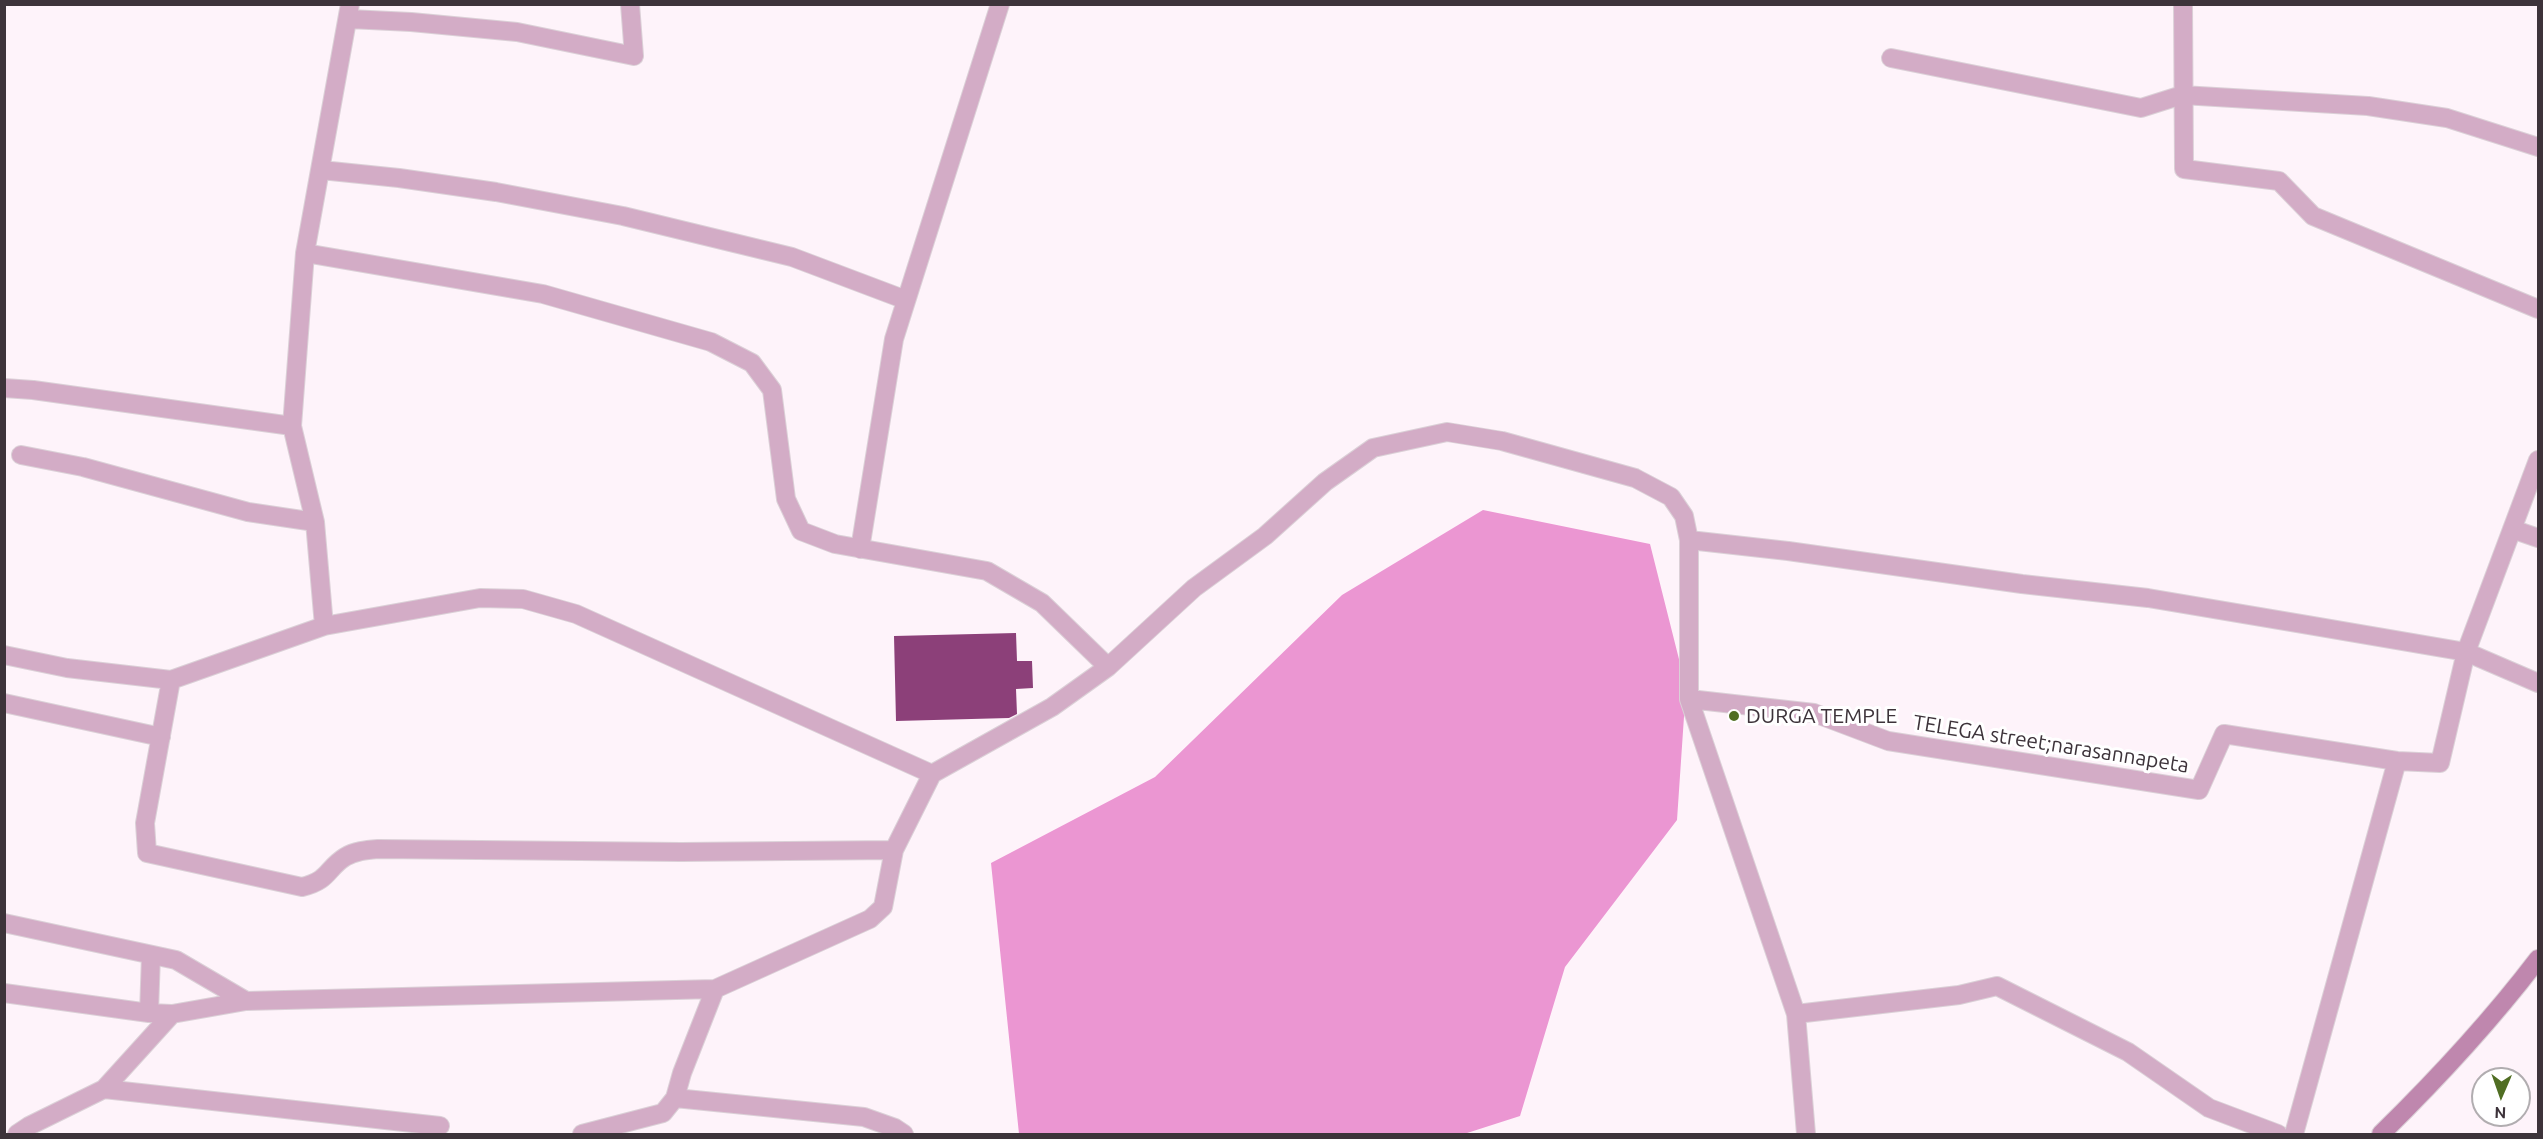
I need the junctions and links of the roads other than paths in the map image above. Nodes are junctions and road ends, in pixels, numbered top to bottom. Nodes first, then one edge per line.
1 (630, 4) edge
2 (1000, 4) edge
3 (2183, 4) edge
4 (350, 12) edge
5 (1891, 58) dead end
6 (2182, 94) junction
7 (2538, 147) edge
8 (321, 170) junction
9 (305, 253) junction
10 (906, 300) junction
11 (2538, 309) edge
12 (4, 388) edge
13 (292, 426) junction
14 (21, 455) dead end
15 (2538, 460) edge
16 (315, 522) junction
17 (2512, 529) junction
18 (2538, 538) edge
19 (1689, 540) junction
20 (860, 549) junction
21 (324, 626) junction
22 (2466, 652) junction
23 (4, 655) edge
24 (1108, 667) junction
25 (171, 680) junction
26 (2538, 683) edge
27 (1689, 699) junction
28 (4, 703) edge
29 (161, 737) junction
30 (2397, 761) junction
31 (932, 774) junction
32 (894, 850) junction
33 (4, 923) edge
34 (151, 955) junction
35 (2538, 960) edge
36 (715, 989) junction
37 (4, 993) edge
38 (246, 1001) junction
39 (148, 1013) junction
40 (172, 1014) junction
41 (1796, 1014) junction
42 (104, 1089) junction
43 (675, 1098) junction
44 (440, 1126) dead end
45 (17, 1134) edge
46 (582, 1134) edge
47 (904, 1134) edge
48 (1806, 1134) edge
49 (2278, 1134) edge
50 (2294, 1134) edge
51 (2380, 1134) edge

1 - 4 street
2 - 10 street
3 - 6 street
4 - 8 street
5 - 6 street
6 - 7 street
6 - 11 street
8 - 9 street
8 - 10 street
9 - 13 street
9 - 20 street
10 - 20 street
12 - 13 street
13 - 16 street
14 - 16 street
15 - 17 street
16 - 21 street
17 - 18 street
17 - 22 street
19 - 22 street
19 - 24 street
19 - 27 street
20 - 24 street
21 - 25 street
21 - 31 street
22 - 26 street
22 - 30 street, TELEGA street;narasannapeta
23 - 25 street
24 - 31 street
25 - 29 street
27 - 30 street, TELEGA street;narasannapeta
27 - 41 street
28 - 29 street
29 - 32 street
30 - 50 street
31 - 32 street
32 - 36 street
33 - 34 street
34 - 38 street
34 - 39 street
35 - 51 main road
36 - 38 street
36 - 43 street
37 - 39 street
38 - 40 street
39 - 40 street
40 - 42 street
41 - 48 street
41 - 49 street
42 - 44 street
42 - 45 street
43 - 46 street
43 - 47 street

